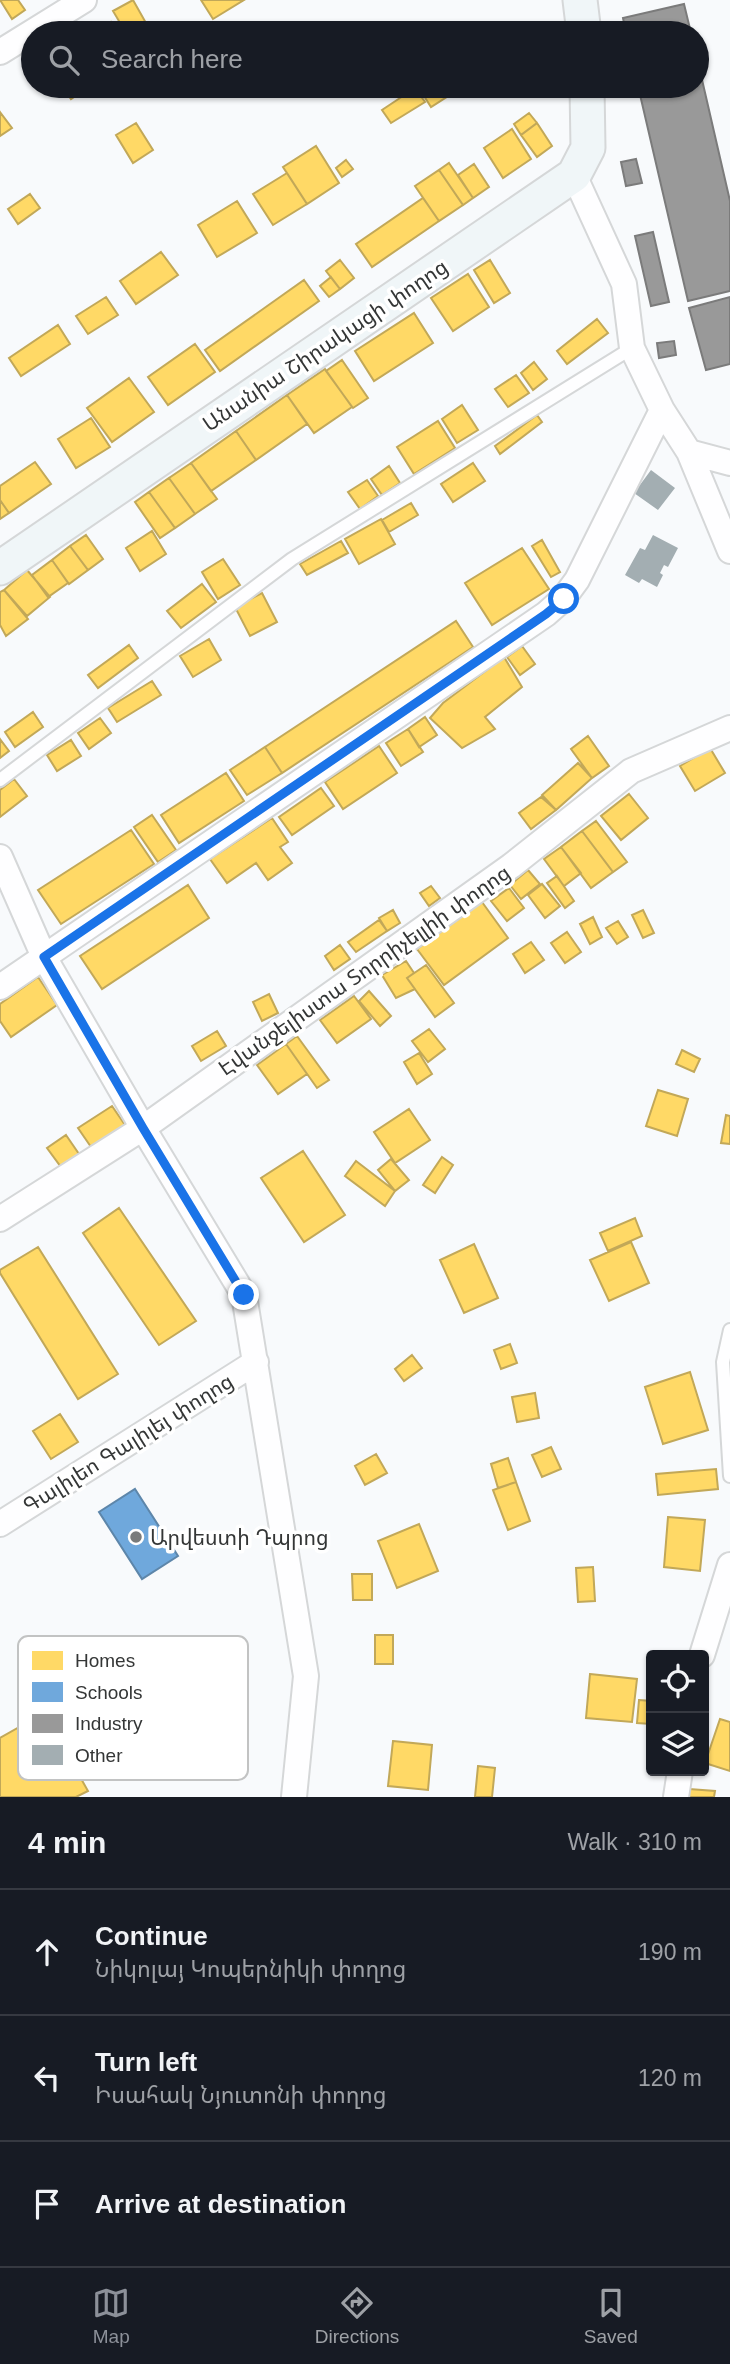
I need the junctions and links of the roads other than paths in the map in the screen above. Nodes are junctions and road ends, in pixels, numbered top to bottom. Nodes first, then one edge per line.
1 (84, 0) edge
2 (580, 0) edge
3 (50, 21) edge
4 (583, 21) edge
5 (21, 39) edge
6 (0, 52) edge
7 (587, 98) edge
8 (574, 175) junction
9 (632, 348) junction
10 (662, 410) junction
11 (689, 453) junction
12 (730, 463) edge
13 (730, 551) edge
14 (0, 568) edge
15 (730, 728) edge
16 (0, 780) edge
17 (0, 857) edge
18 (44, 957) junction
19 (0, 988) edge
20 (143, 1128) junction
21 (0, 1219) edge
22 (730, 1330) edge
23 (256, 1362) junction
24 (730, 1476) edge
25 (0, 1524) edge
26 (730, 1565) edge
27 (704, 1650) edge
28 (679, 1776) edge
29 (294, 1797) edge
30 (676, 1797) edge

1 - 3 street
2 - 4 main road
5 - 6 street
7 - 8 main road
8 - 9 street
8 - 14 main road, Անանիա Շիրակացի փողոց
9 - 10 street
9 - 16 lane
10 - 11 street
10 - 18 street
11 - 12 street
11 - 13 street
15 - 20 street, Էվանջելիստա Տորրիչելլիի փողոց
17 - 18 street
18 - 19 street
18 - 20 street
20 - 21 street, Էվանջելիստա Տորրիչելլիի փողոց
20 - 23 street
22 - 24 lane
23 - 25 street, Գալիլեո Գալիլեյ փողոց
23 - 29 street
26 - 27 street
28 - 30 street

